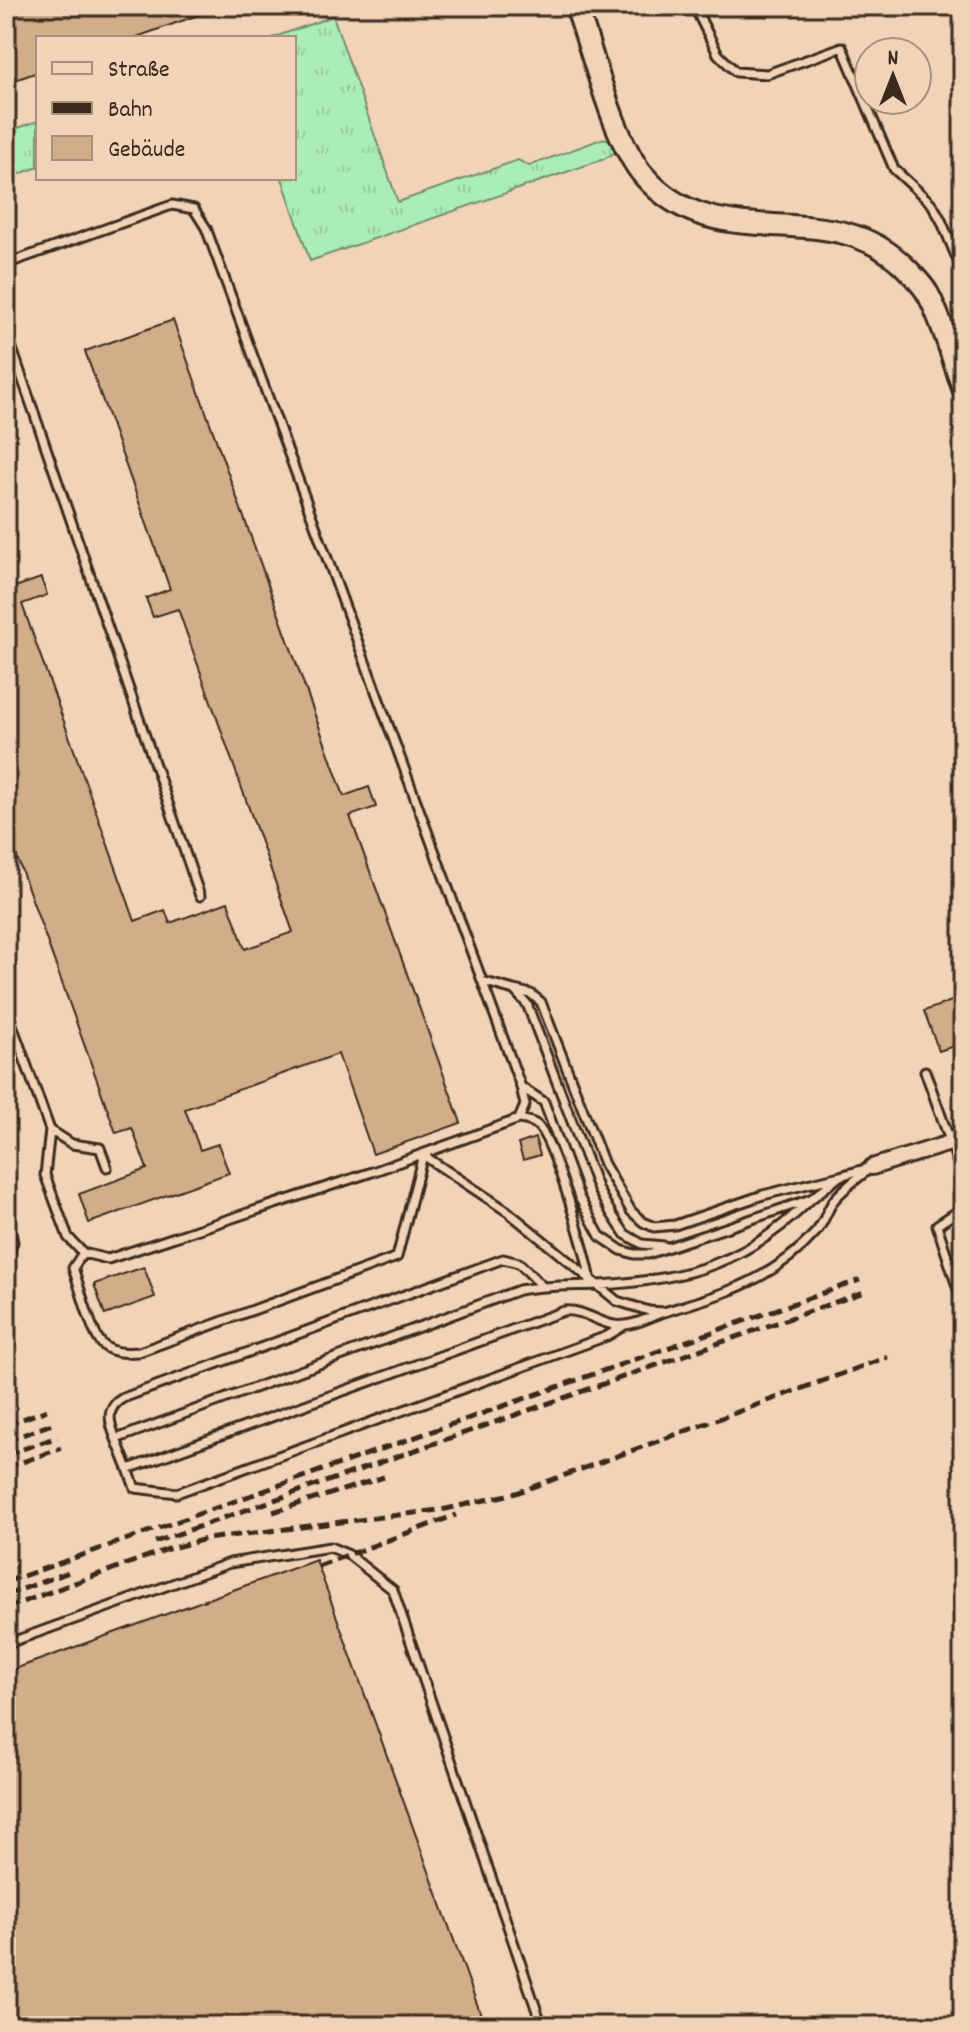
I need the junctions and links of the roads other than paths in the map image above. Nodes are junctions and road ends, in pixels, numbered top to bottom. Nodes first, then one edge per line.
1 (576, 6) edge
2 (694, 6) edge
3 (6, 264) edge
4 (963, 273) edge
5 (6, 331) edge
6 (963, 388) edge
7 (200, 896) dead end
8 (482, 981) junction
9 (514, 990) junction
10 (6, 1008) edge
11 (925, 1071) dead end
12 (521, 1087) junction
13 (519, 1119) junction
14 (50, 1130) junction
15 (957, 1141) edge
16 (423, 1155) junction
17 (107, 1167) dead end
18 (872, 1167) junction
19 (840, 1176) junction
20 (963, 1177) edge
21 (811, 1199) junction
22 (963, 1208) edge
23 (6, 1212) edge
24 (674, 1246) junction
25 (83, 1253) junction
26 (6, 1261) edge
27 (594, 1283) junction
28 (542, 1286) junction
29 (963, 1305) edge
30 (664, 1312) junction
31 (625, 1325) junction
32 (116, 1439) junction
33 (128, 1469) junction
34 (6, 1644) edge
35 (542, 2026) edge

1 - 6 street
2 - 4 lane
3 - 8 lane
5 - 7 lane
8 - 9 lane
8 - 12 lane
9 - 19 lane
9 - 24 lane
10 - 14 lane
11 - 15 lane
12 - 13 lane
12 - 24 lane
13 - 16 lane
13 - 27 lane
14 - 17 lane
14 - 25 lane
15 - 18 street
15 - 20 lane
16 - 25 lane
16 - 25 lane
16 - 27 lane
18 - 19 lane
18 - 30 lane
19 - 21 lane
21 - 24 lane
21 - 27 lane
22 - 29 lane
23 - 26 lane
27 - 28 lane
27 - 30 lane
28 - 32 lane
28 - 32 lane
30 - 31 lane
31 - 33 lane
31 - 33 lane
32 - 33 lane
34 - 35 lane

